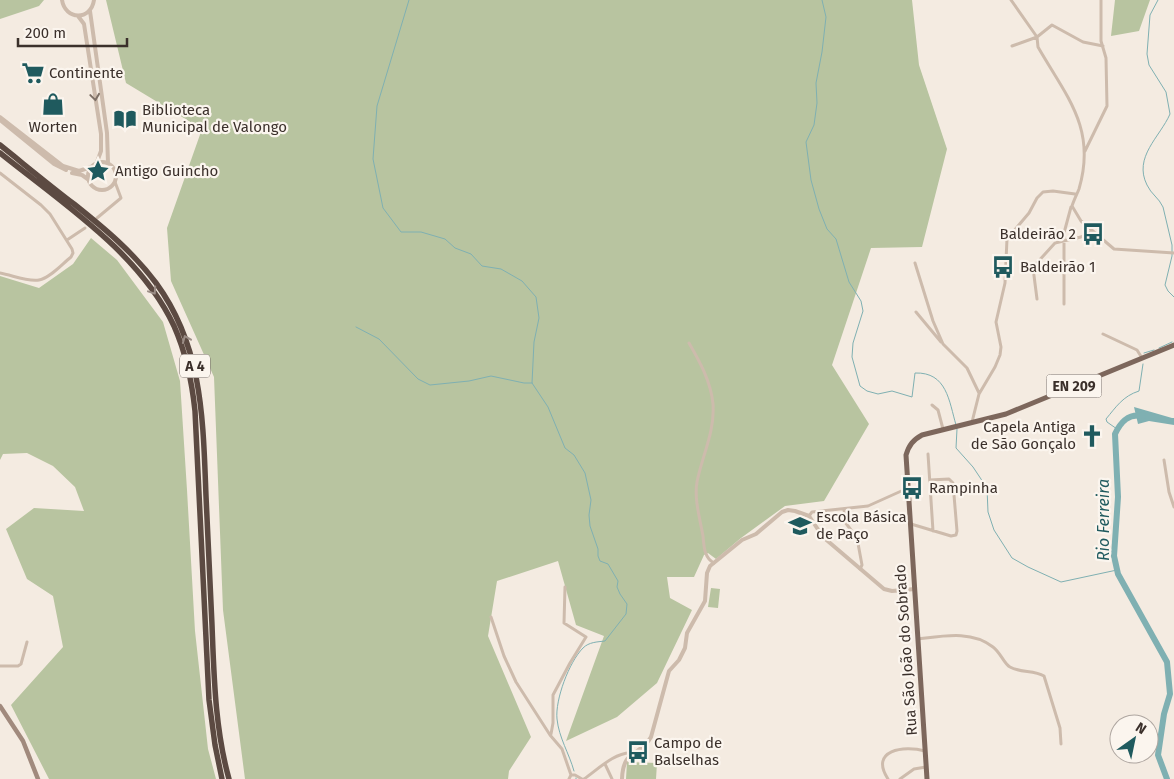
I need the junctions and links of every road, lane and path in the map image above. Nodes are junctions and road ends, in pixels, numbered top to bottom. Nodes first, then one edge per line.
1 (62, 0) edge
2 (94, 0) edge
3 (1011, 0) edge
4 (1101, 0) edge
5 (90, 11) junction
6 (78, 16) junction
7 (1037, 37) junction
8 (1012, 46) dead end
9 (1103, 46) junction
10 (0, 119) edge
11 (0, 145) edge
12 (1085, 152) junction
13 (0, 153) edge
14 (98, 162) junction
15 (108, 163) junction
16 (91, 167) junction
17 (0, 173) edge
18 (89, 180) junction
19 (115, 182) junction
20 (1076, 194) junction
21 (1072, 206) junction
22 (97, 218) dead end
23 (85, 228) dead end
24 (1092, 231) junction
25 (67, 240) junction
26 (1064, 240) junction
27 (1174, 253) edge
28 (915, 263) dead end
29 (0, 273) edge
30 (1037, 298) dead end
31 (1064, 304) dead end
32 (916, 312) dead end
33 (1103, 334) dead end
34 (689, 343) dead end
35 (943, 344) junction
36 (1174, 345) edge
37 (1142, 358) junction
38 (979, 394) junction
39 (932, 405) dead end
40 (972, 422) junction
41 (943, 430) junction
42 (928, 454) dead end
43 (1164, 460) dead end
44 (930, 480) junction
45 (908, 488) junction
46 (1174, 507) edge
47 (844, 509) junction
48 (809, 516) junction
49 (911, 527) junction
50 (934, 531) junction
51 (714, 563) junction
52 (860, 569) junction
53 (565, 587) dead end
54 (915, 589) junction
55 (491, 617) dead end
56 (918, 639) junction
57 (27, 642) dead end
58 (0, 666) edge
59 (0, 706) edge
60 (550, 735) junction
61 (1061, 744) dead end
62 (925, 752) junction
63 (631, 753) junction
64 (605, 764) junction
65 (926, 767) junction
66 (570, 777) edge
67 (38, 779) edge
68 (222, 779) edge
69 (229, 779) edge
70 (583, 779) edge
71 (612, 779) edge
72 (622, 779) edge
73 (888, 779) edge
74 (900, 779) edge
75 (927, 779) edge

1 - 6 street
2 - 5 street
3 - 7 street
4 - 9 street
5 - 6 street
5 - 15 street
6 -> 14 street
7 - 8 street
7 - 9 street
7 - 12 street
9 - 12 street
10 - 16 street
10 - 18 street
69 -> 11 highway, A 4
12 - 20 street
13 -> 68 highway, A 4
14 - 15 street
14 - 16 street
15 - 19 street
16 - 18 street
17 - 25 street
18 - 19 street
19 - 22 street
20 - 21 street
20 - 38 street
21 - 24 street
21 - 26 street
23 - 25 street
24 - 26 street
24 - 27 street
25 - 29 street
26 - 30 street
26 - 31 street
28 - 35 street
32 - 35 street
33 - 37 street
34 - 51 street
35 - 38 street
36 - 37 main road, Rua São João do Sobrado / EN 209
37 - 40 main road, Rua São João do Sobrado / EN 209
38 - 40 street
39 - 41 street
40 - 41 main road, Rua São João do Sobrado / EN 209
41 - 45 main road, Rua São João do Sobrado / EN 209
42 - 44 street
43 - 46 street
44 - 50 street
44 - 50 street
45 - 47 street
45 - 49 main road, Rua São João do Sobrado / EN 209
47 - 48 street
47 - 52 street
48 - 51 street
48 - 52 street
49 - 50 street
49 - 54 main road, Rua São João do Sobrado / EN 209
51 - 63 street
52 - 54 street
53 - 60 street
54 - 56 main road, Rua São João do Sobrado / EN 209
55 - 60 street
56 - 61 street
56 - 62 main road, Rua São João do Sobrado / EN 209
57 - 58 street
59 - 67 main road
60 - 66 street
62 - 65 main road, Rua São João do Sobrado / EN 209
62 - 73 street
63 - 64 street
63 - 72 street
64 - 70 street
64 - 71 street
65 - 74 street
65 - 75 main road, Rua São João do Sobrado / EN 209
66 - 70 street

